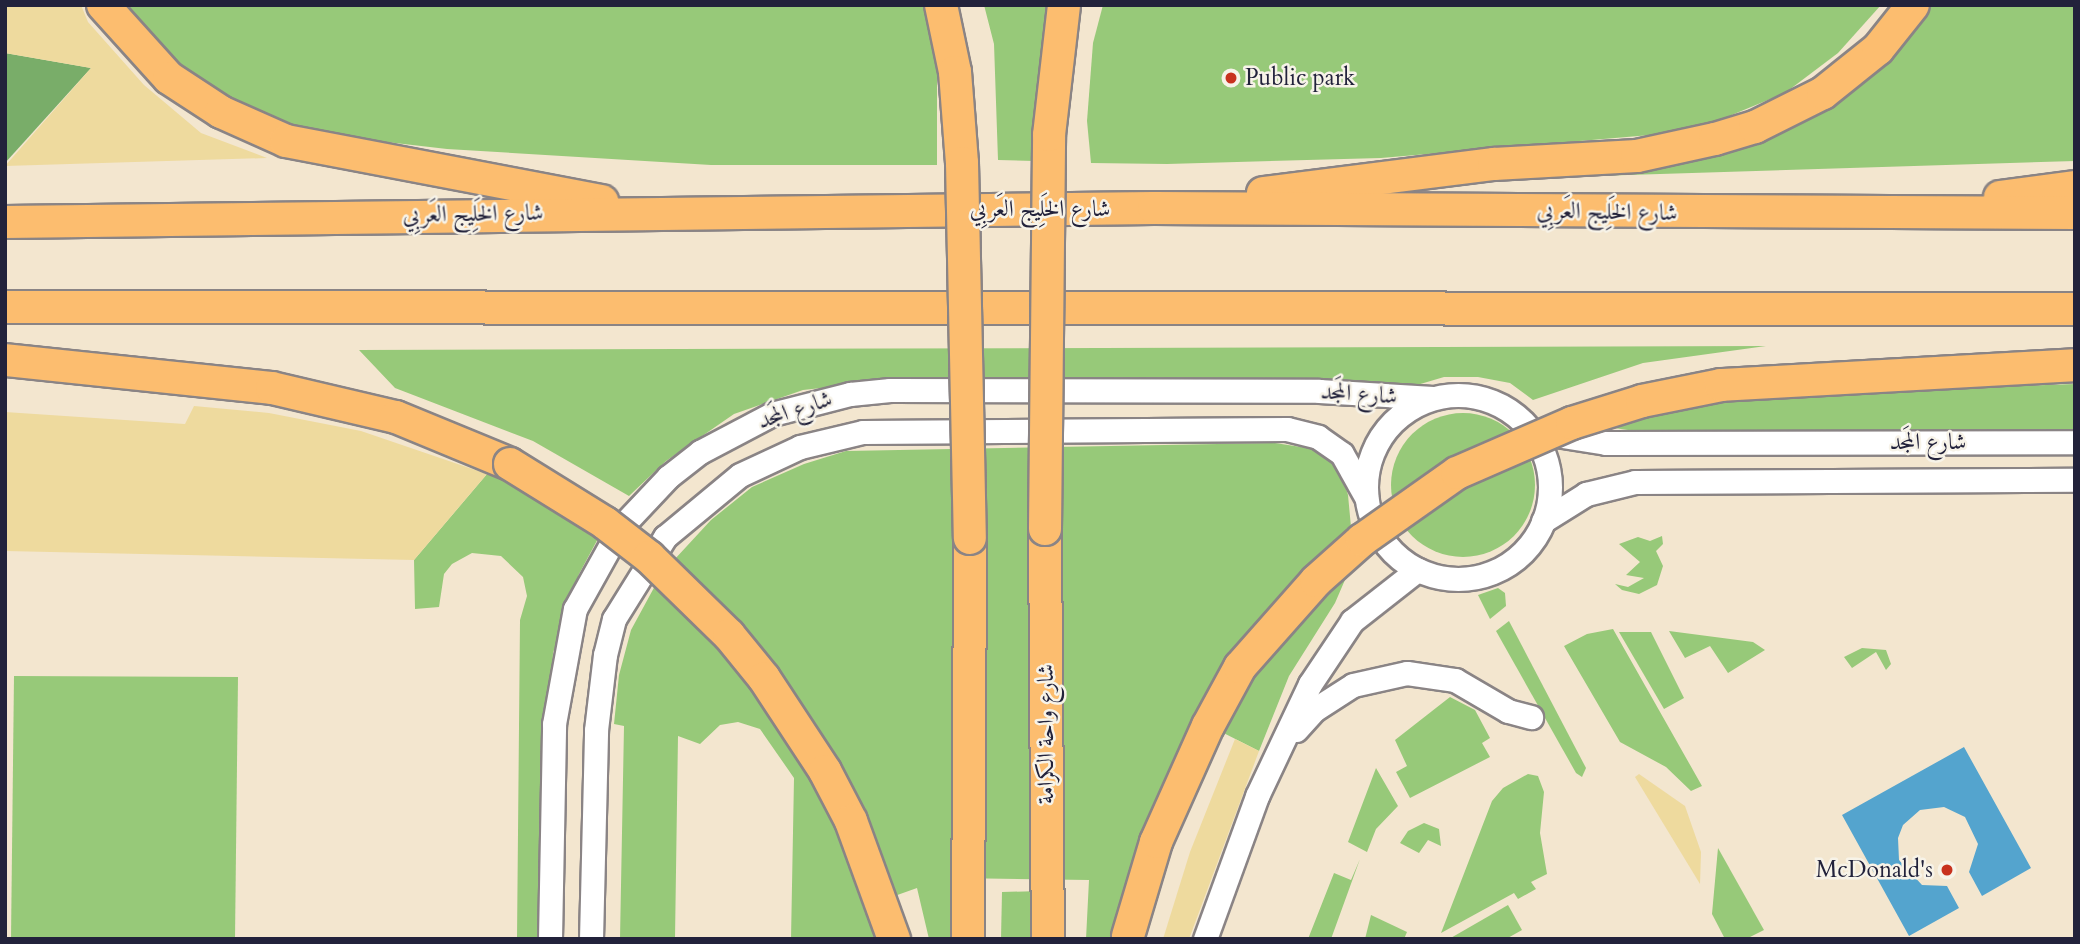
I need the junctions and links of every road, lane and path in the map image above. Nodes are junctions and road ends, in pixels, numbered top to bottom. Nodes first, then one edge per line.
1 (103, 5) edge
2 (941, 5) edge
3 (1063, 5) edge
4 (1913, 5) edge
5 (2075, 187) edge
6 (1154, 208) junction
7 (651, 212) junction
8 (2075, 213) edge
9 (1876, 214) junction
10 (5, 222) edge
11 (5, 307) edge
12 (2075, 309) edge
13 (5, 360) edge
14 (2075, 365) edge
15 (1433, 398) junction
16 (1531, 430) junction
17 (2075, 442) edge
18 (2075, 480) edge
19 (1366, 497) junction
20 (1543, 521) junction
21 (1417, 570) junction
22 (1531, 717) dead end
23 (1257, 796) junction
24 (1128, 937) edge
25 (550, 939) edge
26 (591, 939) edge
27 (894, 939) edge
28 (968, 939) edge
29 (1048, 939) edge
30 (1205, 939) edge

1 - 7 highway
2 - 28 highway, bridge
3 - 29 highway, شارع واحة الكرامة, bridge
4 - 6 highway
5 - 9 highway
6 - 7 highway, شارع الخَلِيج العَربِي
6 - 9 highway, شارع الخَلِيج العَربِي
7 - 10 highway, شارع الخَلِيج العَربِي
8 - 9 highway, شارع الخَلِيج العَربِي
11 - 12 highway
13 - 27 highway, bridge
14 - 24 highway, bridge
15 - 16 street
15 - 19 street
15 - 25 street, شارع المَجد
16 - 17 street, شارع المَجد
16 - 20 street
18 - 20 street, شارع المَجد
19 - 21 street
19 - 26 street, شارع المَجد
20 - 21 street
21 - 23 street
22 - 23 street
23 - 30 street

